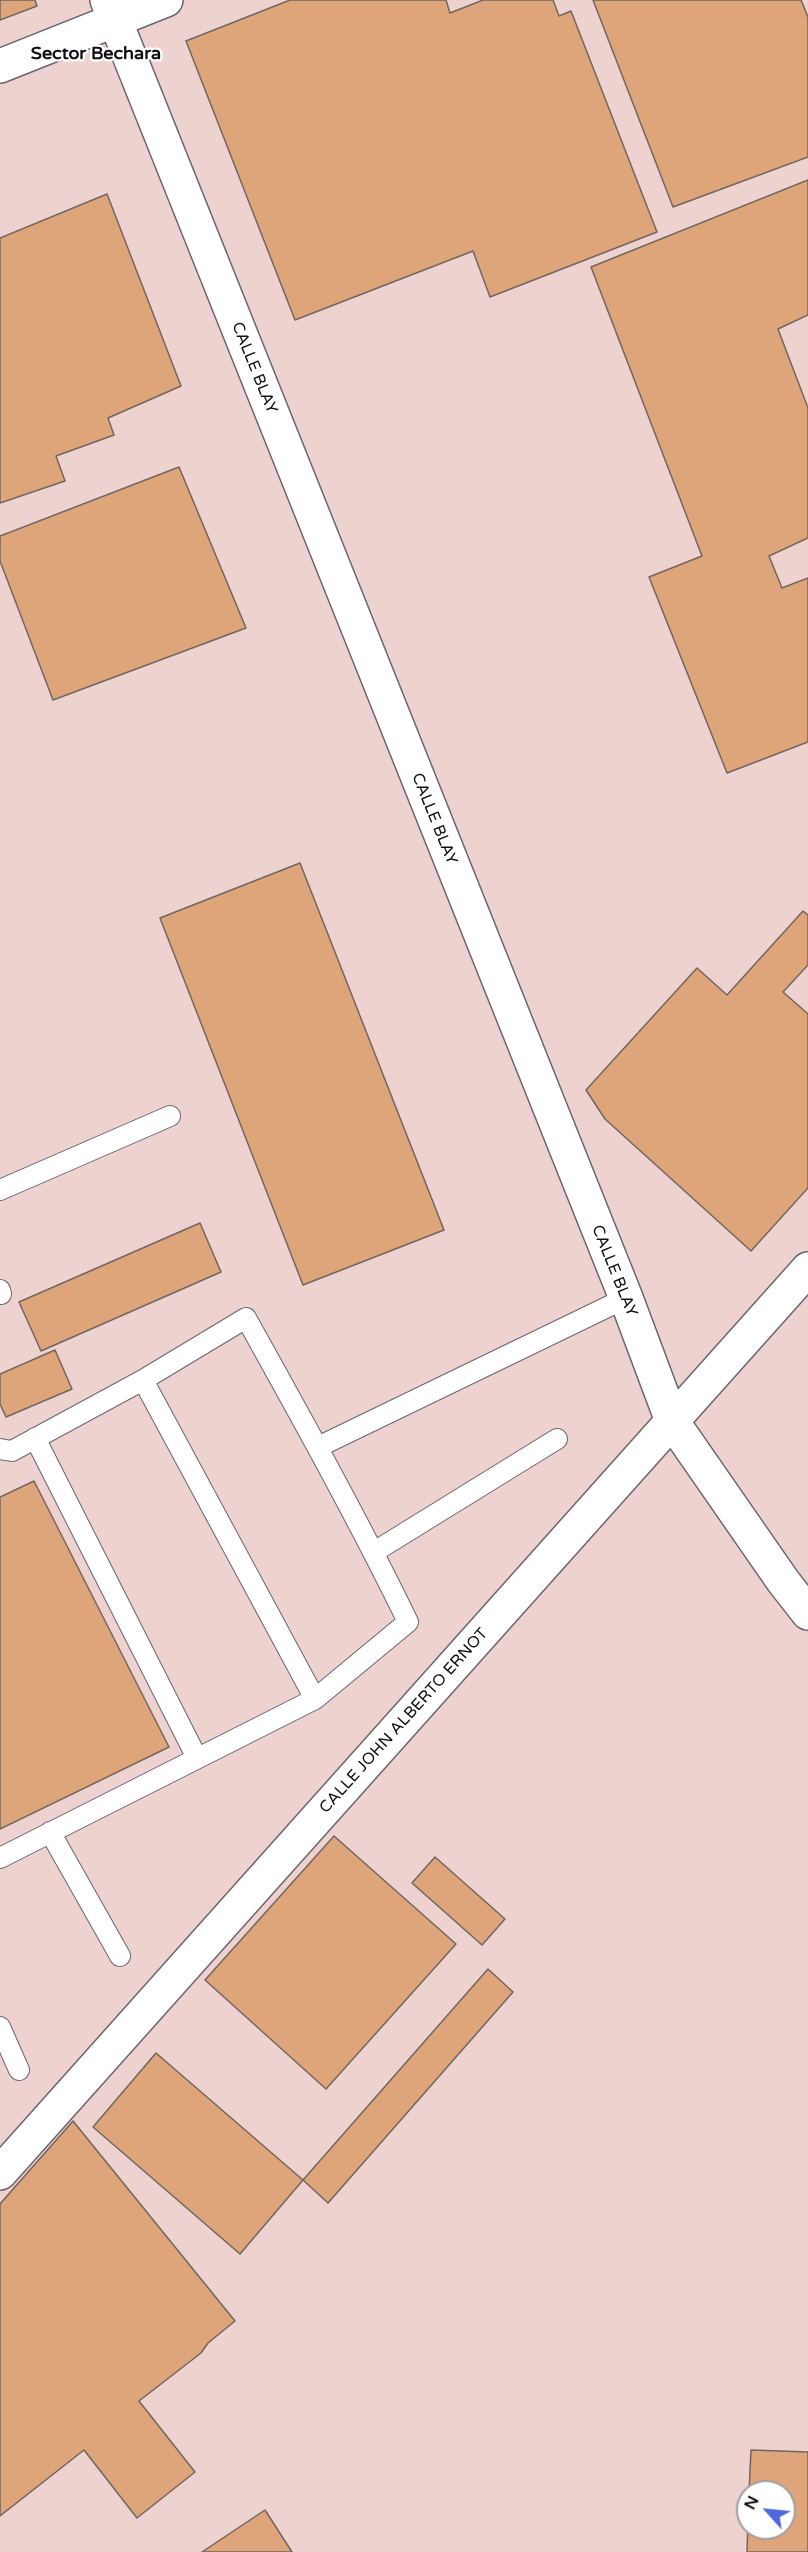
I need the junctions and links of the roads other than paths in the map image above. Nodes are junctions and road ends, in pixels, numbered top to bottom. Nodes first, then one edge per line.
1 (166, 0) edge
2 (111, 10) edge
3 (0, 66) edge
4 (170, 1116) dead end
5 (0, 1190) edge
6 (808, 1269) edge
7 (626, 1298) junction
8 (143, 1380) junction
9 (672, 1421) junction
10 (35, 1438) junction
11 (557, 1439) dead end
12 (318, 1447) junction
13 (0, 1449) edge
14 (374, 1552) junction
15 (808, 1613) edge
16 (315, 1699) junction
17 (197, 1758) junction
18 (50, 1832) junction
19 (0, 1858) edge
20 (120, 1956) dead end
21 (0, 2027) edge
22 (19, 2070) dead end
23 (0, 2173) edge

1 - 2 street
2 - 3 street
2 - 7 street, CALLE BLAY
4 - 5 lane
6 - 9 street, CALLE JOHN ALBERTO ERNOT
7 - 9 street, CALLE BLAY
7 - 12 lane
8 - 10 lane
8 - 12 lane
8 - 16 lane
9 - 15 street, CALLE BLAY
9 - 23 street, CALLE JOHN ALBERTO ERNOT
10 - 13 lane
10 - 17 lane
11 - 14 lane
12 - 14 lane
14 - 16 lane
16 - 17 lane
17 - 18 lane
18 - 19 lane
18 - 20 lane
21 - 22 lane

